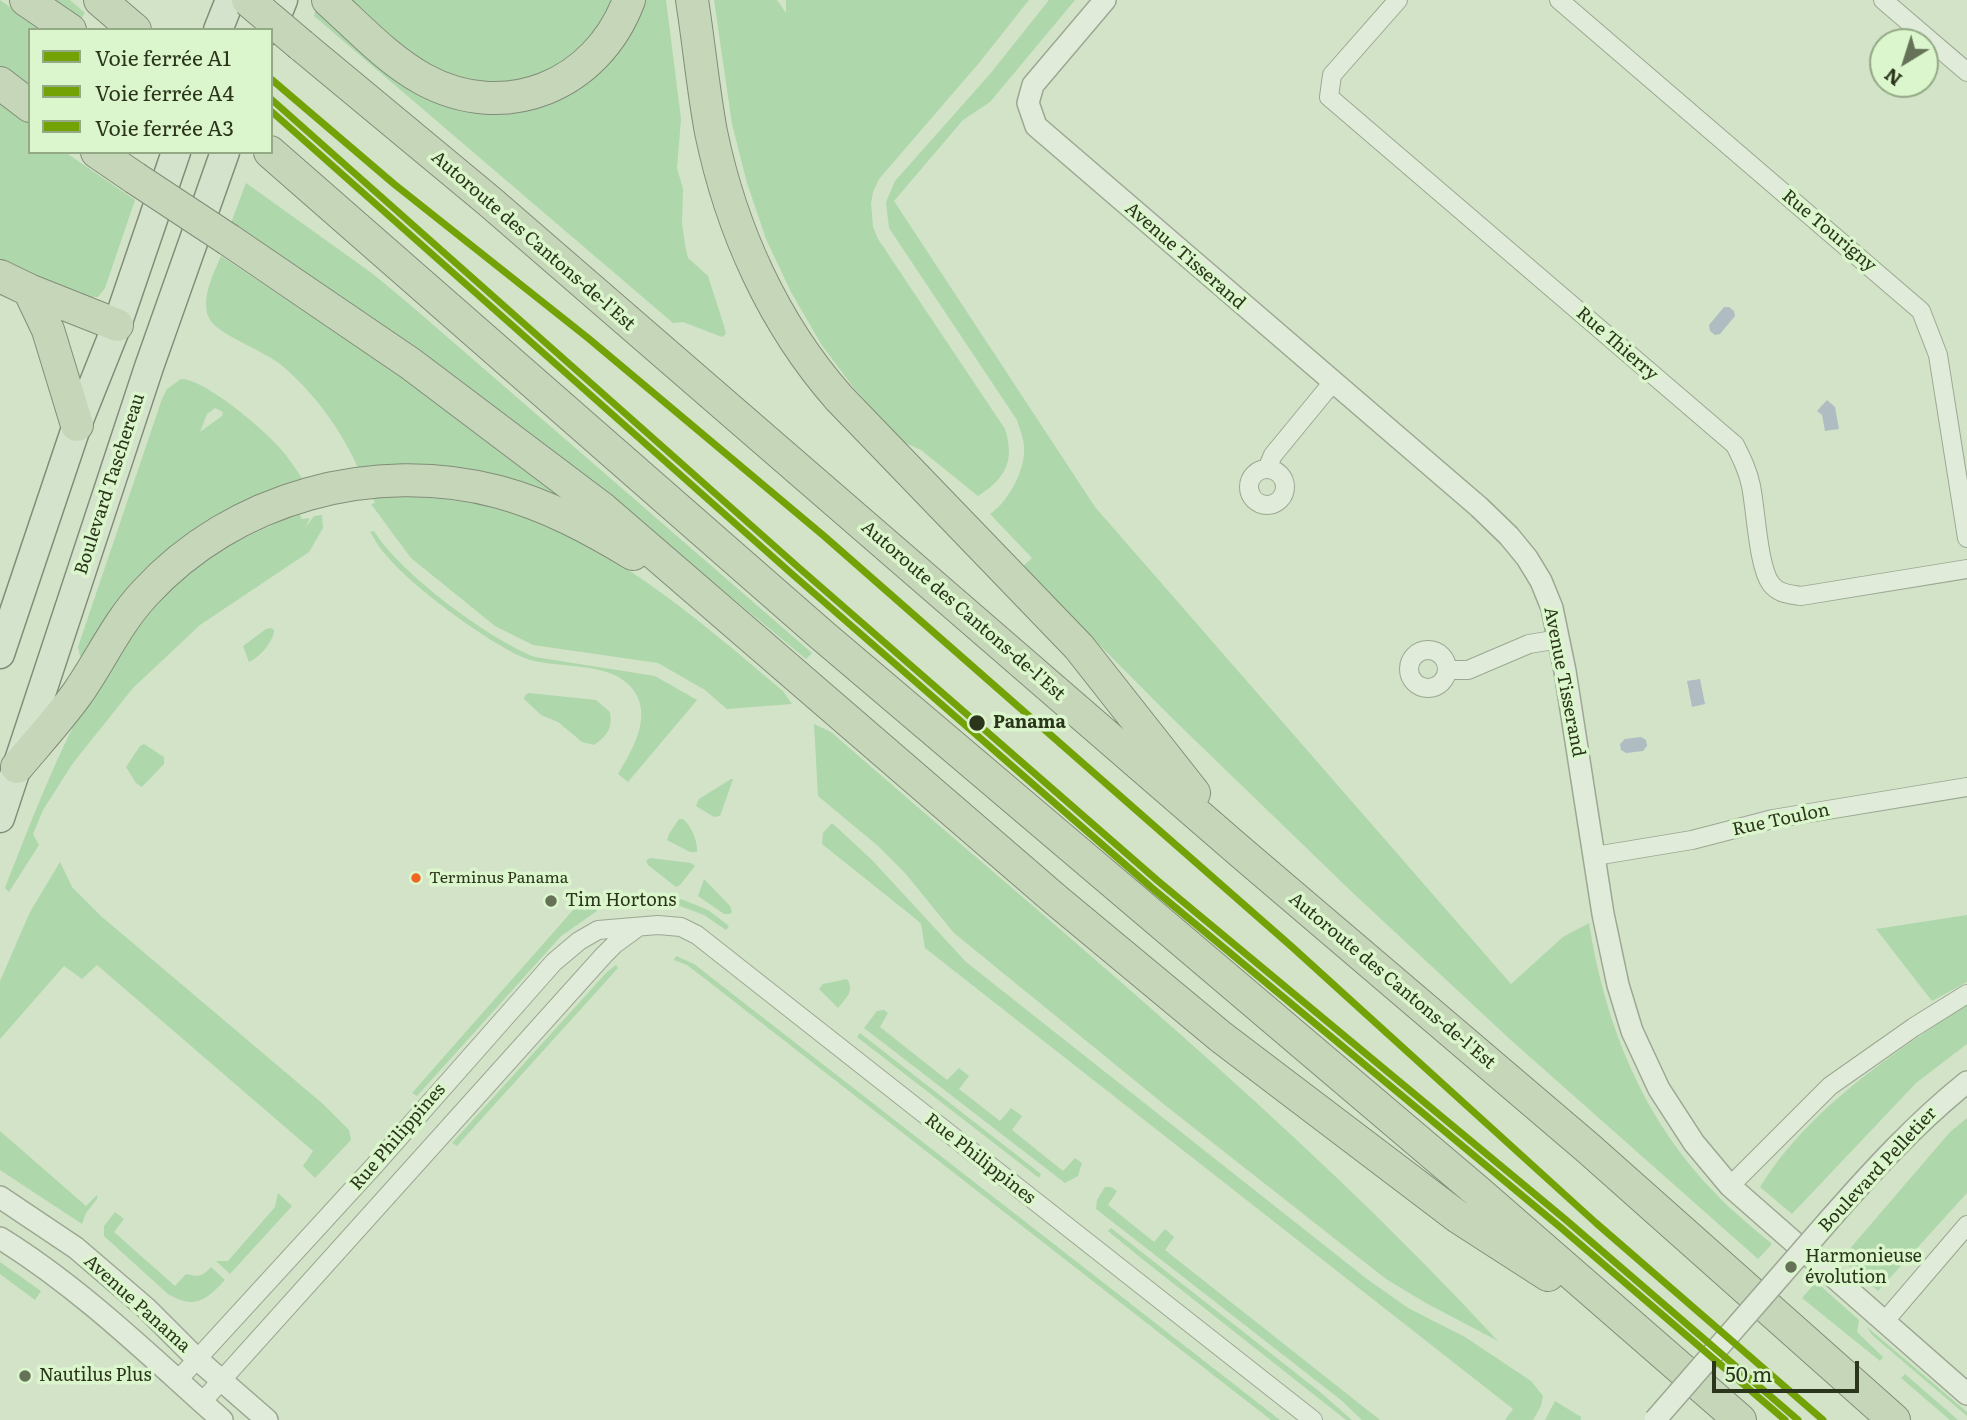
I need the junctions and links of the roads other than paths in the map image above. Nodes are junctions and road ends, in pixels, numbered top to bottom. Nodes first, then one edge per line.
1 (26, 0) edge
2 (100, 0) edge
3 (230, 0) edge
4 (248, 0) edge
5 (282, 0) edge
6 (328, 0) edge
7 (629, 0) edge
8 (692, 0) edge
9 (1105, 0) edge
10 (1398, 0) edge
11 (1559, 0) edge
12 (1883, 0) edge
13 (67, 28) edge
14 (133, 28) edge
15 (219, 28) edge
16 (272, 28) edge
17 (1967, 72) edge
18 (0, 83) edge
19 (28, 104) edge
20 (100, 154) edge
21 (175, 154) edge
22 (224, 154) edge
23 (260, 155) edge
24 (0, 276) edge
25 (29, 290) junction
26 (117, 325) junction
27 (158, 343) junction
28 (1333, 382) junction
29 (77, 425) junction
30 (1267, 469) dead end
31 (1967, 538) edge
32 (1967, 569) edge
33 (738, 625) junction
34 (1559, 639) junction
35 (0, 654) edge
36 (1447, 670) dead end
37 (17, 767) junction
38 (1967, 787) edge
39 (0, 818) edge
40 (1243, 854) junction
41 (1595, 856) junction
42 (637, 928) junction
43 (1967, 994) edge
44 (1967, 1082) edge
45 (1730, 1186) junction
46 (0, 1197) edge
47 (1967, 1226) edge
48 (0, 1238) edge
49 (1884, 1322) junction
50 (1634, 1330) junction
51 (197, 1359) junction
52 (221, 1380) junction
53 (177, 1381) junction
54 (1967, 1394) edge
55 (202, 1402) junction
56 (222, 1420) edge
57 (267, 1420) edge
58 (1313, 1420) edge
59 (1655, 1420) edge
60 (1740, 1420) edge
61 (1894, 1420) edge

1 - 13 highway
2 - 14 highway
3 - 15 main road
4 - 40 highway, Autoroute des Cantons-de-l'Est, bridge
5 - 16 main road
6 - 7 highway
8 - 40 highway
9 - 28 street, Avenue Tisserand
10 - 32 street, Rue Thierry
11 - 31 street, Rue Tourigny
12 - 17 street
18 - 19 highway
20 - 33 highway, bridge
21 - 26 main road
22 - 27 main road, Boulevard Taschereau
23 - 50 highway
24 - 25 highway
25 - 26 highway
25 - 29 highway
26 - 27 main road
26 - 29 main road
27 - 37 main road, Boulevard Taschereau
28 - 30 street
28 - 34 street, Avenue Tisserand
29 - 35 main road
33 - 37 highway
33 - 50 highway
34 - 36 street
34 - 41 street, Avenue Tisserand
37 - 39 main road, Boulevard Taschereau
38 - 41 street, Rue Toulon
40 - 61 highway, Autoroute des Cantons-de-l'Est
41 - 45 street, Avenue Tisserand
42 - 51 street, Rue Philippines
42 - 52 street, Rue Philippines
42 - 58 street, Rue Philippines
43 - 45 street
44 - 59 street, Boulevard Pelletier, bridge
45 - 49 street, Avenue Tisserand
46 - 51 street, Avenue Panama
47 - 49 street
48 - 53 street, Avenue Panama
49 - 54 street, Avenue Tisserand
50 - 60 highway
51 - 52 street, Avenue Panama
51 - 53 street, Rue Philippines
52 - 55 street, Rue Philippines
52 - 57 street, Avenue Panama
53 - 55 street, Avenue Panama
55 - 56 street, Avenue Panama

